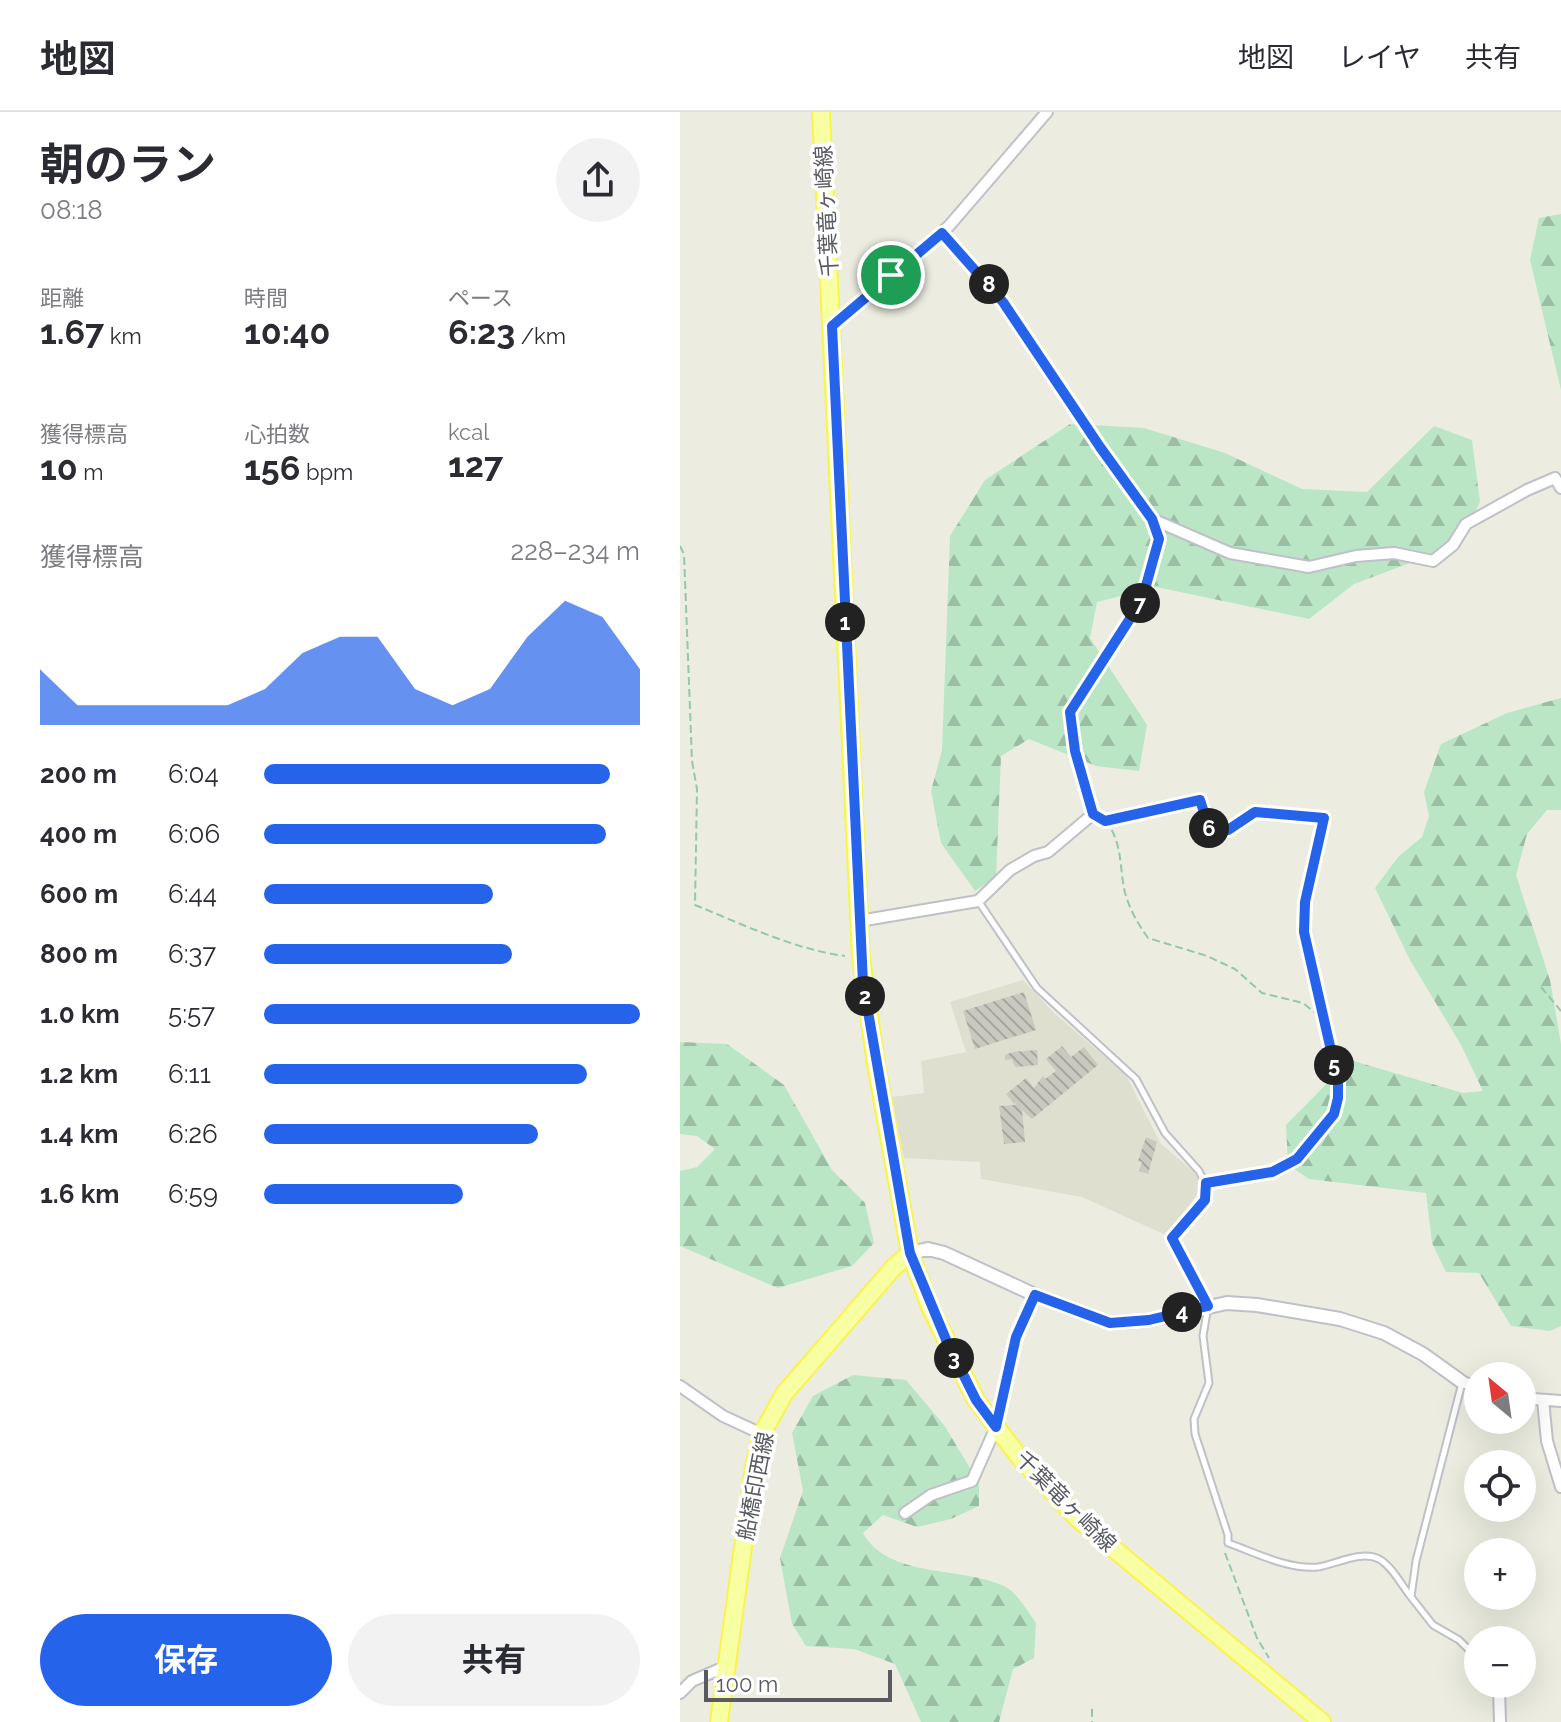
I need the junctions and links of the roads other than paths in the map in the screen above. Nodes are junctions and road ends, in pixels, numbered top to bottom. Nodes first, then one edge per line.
1 (821, 112) edge
2 (1047, 112) edge
3 (942, 233) junction
4 (832, 326) junction
5 (1561, 488) edge
6 (1152, 519) junction
7 (978, 901) junction
8 (859, 921) junction
9 (910, 1253) junction
10 (1035, 1295) junction
11 (1208, 1306) junction
12 (1462, 1382) joint
13 (680, 1386) edge
14 (1536, 1399) edge
15 (1543, 1400) junction
16 (1561, 1401) edge
17 (996, 1427) junction
18 (762, 1434) junction
19 (1561, 1487) edge
20 (905, 1513) dead end
21 (1411, 1597) junction
22 (1464, 1645) edge
23 (727, 1666) junction
24 (680, 1693) edge
25 (1499, 1698) edge
26 (719, 1722) edge
27 (1322, 1722) edge
28 (1500, 1722) edge

1 - 4 main road, 千葉竜ヶ崎線
2 - 3 street
3 - 4 street
3 - 6 street
4 - 8 main road, 千葉竜ヶ崎線
5 - 6 street
6 - 7 street
7 - 8 street
7 - 11 lane
8 - 9 main road, 千葉竜ヶ崎線
9 - 10 street
9 - 17 main road, 千葉竜ヶ崎線
9 - 18 main road, 船橋印西線
10 - 11 street
10 - 17 street
11 - 12 street
11 - 21 lane
12 - 21 lane
13 - 18 street
14 - 15 street
15 - 16 street
15 - 19 street
17 - 20 street
17 - 27 main road, 千葉竜ヶ崎線
18 - 23 main road, 船橋印西線
21 - 22 lane
23 - 24 street
23 - 26 main road, 船橋印西線
25 - 28 street

